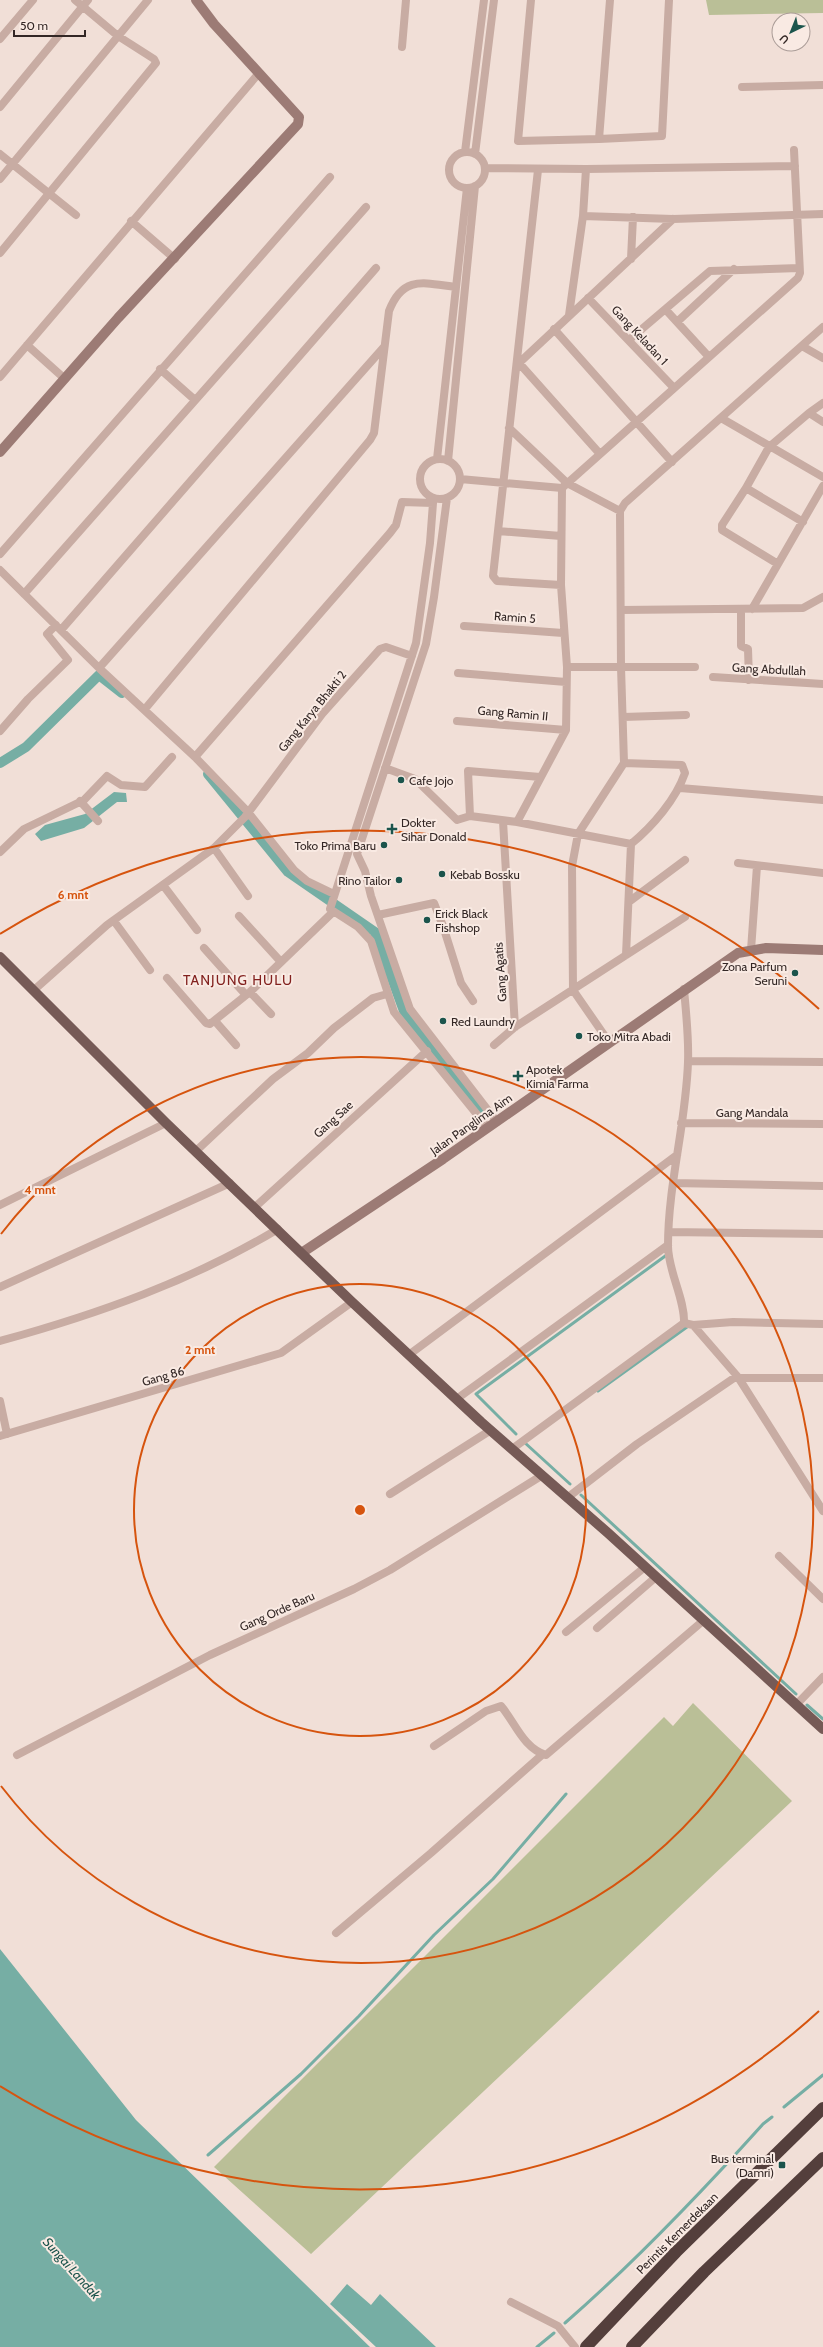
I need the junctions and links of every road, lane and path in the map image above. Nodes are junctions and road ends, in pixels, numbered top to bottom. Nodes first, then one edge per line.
1 (33, 0) edge
2 (75, 0) edge
3 (148, 0) edge
4 (196, 0) edge
5 (406, 0) edge
6 (484, 0) edge
7 (494, 0) edge
8 (532, 0) edge
9 (610, 0) edge
10 (669, 0) edge
11 (86, 3) edge
12 (118, 36) junction
13 (0, 39) edge
14 (402, 47) dead end
15 (260, 73) junction
16 (823, 85) edge
17 (742, 87) dead end
18 (0, 107) edge
19 (599, 139) junction
20 (794, 150) dead end
21 (465, 152) junction
22 (0, 154) edge
23 (475, 154) junction
24 (12, 164) junction
25 (795, 166) junction
26 (485, 168) junction
27 (538, 170) junction
28 (586, 170) junction
29 (330, 177) dead end
30 (0, 179) edge
31 (475, 186) junction
32 (467, 188) junction
33 (49, 192) junction
34 (366, 207) dead end
35 (823, 214) edge
36 (76, 215) dead end
37 (796, 215) junction
38 (583, 216) junction
39 (632, 217) junction
40 (674, 219) junction
41 (131, 221) junction
42 (0, 253) edge
43 (174, 259) junction
44 (632, 259) junction
45 (376, 268) dead end
46 (799, 268) junction
47 (734, 269) junction
48 (455, 287) junction
49 (588, 298) junction
50 (666, 310) junction
51 (569, 315) junction
52 (677, 322) junction
53 (823, 327) edge
54 (554, 329) junction
55 (628, 340) junction
56 (27, 345) junction
57 (802, 346) junction
58 (384, 347) junction
59 (708, 357) junction
60 (823, 358) edge
61 (518, 363) junction
62 (160, 368) junction
63 (0, 377) edge
64 (65, 379) junction
65 (674, 388) junction
66 (195, 400) junction
67 (823, 403) edge
68 (809, 413) junction
69 (721, 418) junction
70 (637, 421) junction
71 (823, 422) edge
72 (509, 428) junction
73 (769, 447) junction
74 (0, 452) edge
75 (600, 454) junction
76 (437, 459) junction
77 (448, 461) junction
78 (672, 462) junction
79 (823, 477) edge
80 (460, 479) junction
81 (504, 482) junction
82 (565, 485) junction
83 (823, 486) edge
84 (746, 488) junction
85 (446, 498) junction
86 (432, 500) junction
87 (620, 511) junction
88 (804, 522) junction
89 (498, 531) junction
90 (561, 536) junction
91 (0, 554) edge
92 (778, 564) junction
93 (0, 570) edge
94 (561, 585) junction
95 (24, 594) junction
96 (823, 597) edge
97 (741, 609) junction
98 (752, 609) junction
99 (621, 610) junction
100 (464, 626) dead end
101 (58, 627) junction
102 (563, 633) junction
103 (412, 656) junction
104 (567, 666) junction
105 (620, 667) junction
106 (695, 667) dead end
107 (99, 668) junction
108 (458, 673) dead end
109 (713, 678) dead end
110 (749, 680) junction
111 (566, 682) junction
112 (823, 684) edge
113 (145, 709) junction
114 (686, 715) dead end
115 (622, 717) junction
116 (458, 721) dead end
117 (0, 730) edge
118 (566, 730) junction
119 (172, 757) dead end
120 (195, 757) junction
121 (624, 763) junction
122 (385, 768) junction
123 (540, 778) junction
124 (680, 788) junction
125 (823, 800) edge
126 (80, 801) junction
127 (246, 815) junction
128 (470, 816) junction
129 (98, 821) dead end
130 (503, 821) junction
131 (517, 822) junction
132 (578, 834) junction
133 (631, 844) junction
134 (214, 848) junction
135 (0, 852) edge
136 (348, 852) junction
137 (357, 854) junction
138 (685, 860) dead end
139 (738, 863) dead end
140 (757, 866) junction
141 (823, 873) edge
142 (163, 885) junction
143 (334, 895) junction
144 (248, 896) dead end
145 (630, 901) junction
146 (332, 909) junction
147 (378, 915) junction
148 (239, 916) dead end
149 (685, 916) dead end
150 (114, 921) junction
151 (196, 930) dead end
152 (204, 948) dead end
153 (751, 950) junction
154 (823, 950) edge
155 (626, 955) junction
156 (0, 957) edge
157 (281, 962) junction
158 (150, 970) dead end
159 (167, 978) dead end
160 (684, 989) junction
161 (34, 990) junction
162 (573, 990) junction
163 (248, 993) junction
164 (386, 994) junction
165 (473, 1001) dead end
166 (271, 1014) dead end
167 (215, 1021) junction
168 (515, 1027) junction
169 (609, 1042) junction
170 (236, 1045) dead end
171 (494, 1045) dead end
172 (427, 1051) junction
173 (689, 1061) junction
174 (823, 1062) edge
175 (497, 1122) junction
176 (166, 1123) junction
177 (681, 1123) junction
178 (823, 1124) edge
179 (488, 1128) junction
180 (196, 1151) junction
181 (677, 1155) junction
182 (230, 1183) junction
183 (673, 1183) junction
184 (823, 1186) edge
185 (0, 1205) edge
186 (255, 1207) junction
187 (278, 1229) junction
188 (669, 1232) junction
189 (823, 1234) edge
190 (668, 1245) junction
191 (303, 1252) junction
192 (0, 1287) edge
193 (349, 1306) junction
194 (688, 1324) junction
195 (823, 1324) edge
196 (0, 1341) edge
197 (410, 1354) junction
198 (738, 1377) junction
199 (823, 1378) edge
200 (458, 1398) junction
201 (0, 1401) edge
202 (490, 1430) junction
203 (4, 1435) edge
204 (512, 1449) junction
205 (541, 1476) junction
206 (390, 1494) dead end
207 (567, 1498) junction
208 (823, 1511) edge
209 (779, 1556) dead end
210 (644, 1567) junction
211 (656, 1577) junction
212 (823, 1599) edge
213 (704, 1620) junction
214 (597, 1628) dead end
215 (566, 1632) dead end
216 (823, 1677) edge
217 (796, 1706) junction
218 (823, 1729) edge
219 (434, 1746) dead end
220 (543, 1754) junction
221 (17, 1755) dead end
222 (336, 1933) dead end
223 (823, 2108) edge
224 (823, 2158) edge
225 (511, 2302) dead end
226 (575, 2347) edge
227 (586, 2347) edge
228 (632, 2347) edge

1 - 13 street
2 - 11 street
3 - 12 street
4 - 15 street
5 - 14 street
6 - 21 street
7 - 23 street
8 - 19 street
9 - 19 street
10 - 19 street
11 - 12 street
11 - 18 street
12 - 24 street
12 - 33 street
15 - 41 street
15 - 43 street
16 - 17 street
20 - 25 street
21 - 23 street
21 - 32 street
22 - 24 street
23 - 26 street
24 - 30 street
24 - 33 street
25 - 28 street
25 - 37 street
26 - 27 street
26 - 31 street
27 - 28 street
27 - 61 street
28 - 38 street
29 - 62 street
31 - 32 street
31 - 77 street
32 - 48 street
33 - 36 street
33 - 42 street
34 - 66 street
35 - 37 street
37 - 40 street
37 - 46 street
38 - 39 street
38 - 51 street
39 - 40 street
39 - 44 street
40 - 44 street
41 - 43 street
41 - 56 street
43 - 64 street
44 - 49 street
45 - 101 street
46 - 47 street
46 - 59 street
47 - 50 street
47 - 52 street
48 - 58 street
48 - 76 street
49 - 51 street
49 - 55 street, Gang Keladan 1
50 - 52 street
50 - 55 street
51 - 54 street
52 - 59 street
53 - 57 street
54 - 61 street
54 - 70 street
55 - 65 street, Gang Keladan 1
56 - 63 street
56 - 64 street
57 - 60 street
57 - 69 street
58 - 107 street
58 - 113 street
59 - 65 street
61 - 72 street
61 - 75 street
62 - 66 street
62 - 91 street
64 - 74 street
65 - 70 street
66 - 95 street
67 - 68 street
68 - 71 street
68 - 73 street
69 - 73 street
69 - 78 street
70 - 75 street
70 - 78 street
72 - 81 street
72 - 82 street
73 - 79 street
73 - 84 street
75 - 82 street
76 - 77 street
76 - 86 street
77 - 80 street
78 - 87 street
80 - 81 street
80 - 85 street
81 - 82 street
81 - 89 street
82 - 87 street
82 - 90 street
83 - 88 street
84 - 88 street
84 - 92 street
85 - 86 street
85 - 122 street
86 - 103 street
86 - 120 street
87 - 99 street
88 - 92 street
89 - 90 street
89 - 94 street
90 - 94 street
92 - 98 street
93 - 95 street
94 - 102 street
95 - 101 street
96 - 98 street
97 - 98 street
97 - 99 street
97 - 110 street
99 - 105 street
100 - 102 street, Ramin 5
101 - 107 street
101 - 117 street
102 - 104 street
103 - 127 street, Gang Karya Bhakti 2
103 - 136 street
104 - 105 street
104 - 111 street
105 - 106 street
105 - 115 street
107 - 113 street
108 - 111 street
109 - 110 street, Gang Abdullah
110 - 112 street, Gang Abdullah
111 - 118 street
113 - 120 street
114 - 115 street
115 - 121 street
116 - 118 street, Gang Ramin II
118 - 123 street
119 - 126 street
120 - 127 street
121 - 124 street
121 - 132 street
122 - 128 street
122 - 137 street
123 - 128 street
123 - 131 street
124 - 125 street
124 - 133 street
126 - 129 street
126 - 135 street
127 - 134 street, Gang Karya Bhakti 2
127 - 143 street
128 - 130 street
130 - 131 street
130 - 168 street, Gang Agatis
131 - 132 street
132 - 133 street
132 - 162 street
133 - 145 street
134 - 142 street, Gang Karya Bhakti 2
134 - 144 street
136 - 137 street
136 - 143 street
137 - 147 street
138 - 145 street
139 - 140 street
140 - 141 street
140 - 153 street
142 - 150 street, Gang Karya Bhakti 2
142 - 151 street
143 - 146 street
145 - 155 street
146 - 157 street
146 - 164 street
147 - 165 street
147 - 175 street
148 - 157 street
149 - 155 street
150 - 158 street
150 - 161 street, Gang Karya Bhakti 2
152 - 163 street
153 - 154 street, Jalan Panglima Aim
153 - 160 street, Jalan Panglima Aim
155 - 162 street
156 - 161 main road
157 - 163 street
159 - 167 street
160 - 169 street, Jalan Panglima Aim
160 - 173 street
161 - 176 main road
162 - 168 street
162 - 169 street
163 - 166 street
163 - 167 street
164 - 172 street
164 - 180 street
167 - 170 street
168 - 171 street
169 - 175 street, Jalan Panglima Aim
172 - 179 street
172 - 186 street, Gang Sae
173 - 174 street
173 - 177 street
175 - 179 street, Jalan Panglima Aim
176 - 180 main road
176 - 185 street
177 - 178 street, Gang Mandala
177 - 181 street
179 - 191 street, Jalan Panglima Aim
180 - 182 main road
181 - 183 street
181 - 197 street
182 - 186 main road
182 - 192 street
183 - 184 street
183 - 188 street
186 - 187 main road
187 - 191 main road
187 - 196 street
188 - 189 street
188 - 190 street
190 - 194 street
190 - 200 street
191 - 193 main road
193 - 197 main road
193 - 203 street, Gang 86
194 - 195 street
194 - 198 street
194 - 204 street
197 - 200 main road
198 - 199 street
198 - 207 street
198 - 208 street
200 - 202 main road
201 - 203 street
202 - 204 main road
202 - 206 street
204 - 205 main road
205 - 207 main road
205 - 221 street, Gang Orde Baru
207 - 210 main road
209 - 212 street
210 - 211 main road
210 - 215 street
211 - 213 main road
211 - 214 street
213 - 217 main road
213 - 220 street
216 - 217 street
217 - 218 main road
219 - 220 street
220 - 222 street
223 - 227 highway, Perintis Kemerdekaan
224 - 228 highway
225 - 226 street

